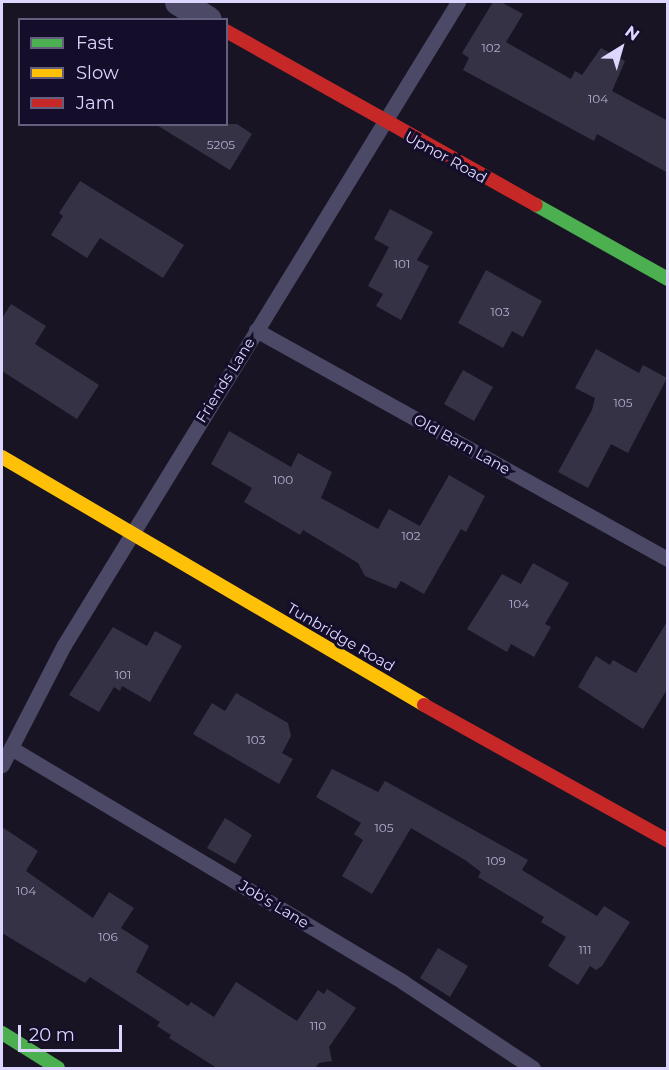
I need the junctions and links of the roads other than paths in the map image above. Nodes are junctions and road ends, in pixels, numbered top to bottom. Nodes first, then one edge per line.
1 (179, 2) edge
2 (458, 2) edge
3 (205, 18) edge
4 (228, 32) edge
5 (383, 122) junction
6 (668, 279) edge
7 (256, 330) junction
8 (2, 457) edge
9 (132, 534) junction
10 (668, 559) edge
11 (11, 747) junction
12 (2, 765) edge
13 (668, 841) edge
14 (2, 1033) edge
15 (58, 1068) edge
16 (533, 1068) edge

1 - 3 street
2 - 5 lane, Friends Lane
4 - 5 street, Upnor Road
5 - 6 street, Upnor Road
5 - 7 lane, Friends Lane
7 - 9 lane, Friends Lane
7 - 10 lane, Old Barn Lane
8 - 9 street, Tunbridge Road
9 - 11 lane, Friends Lane
9 - 13 street, Tunbridge Road
11 - 12 lane, Friends Lane
11 - 16 lane, Job's Lane
14 - 15 street

